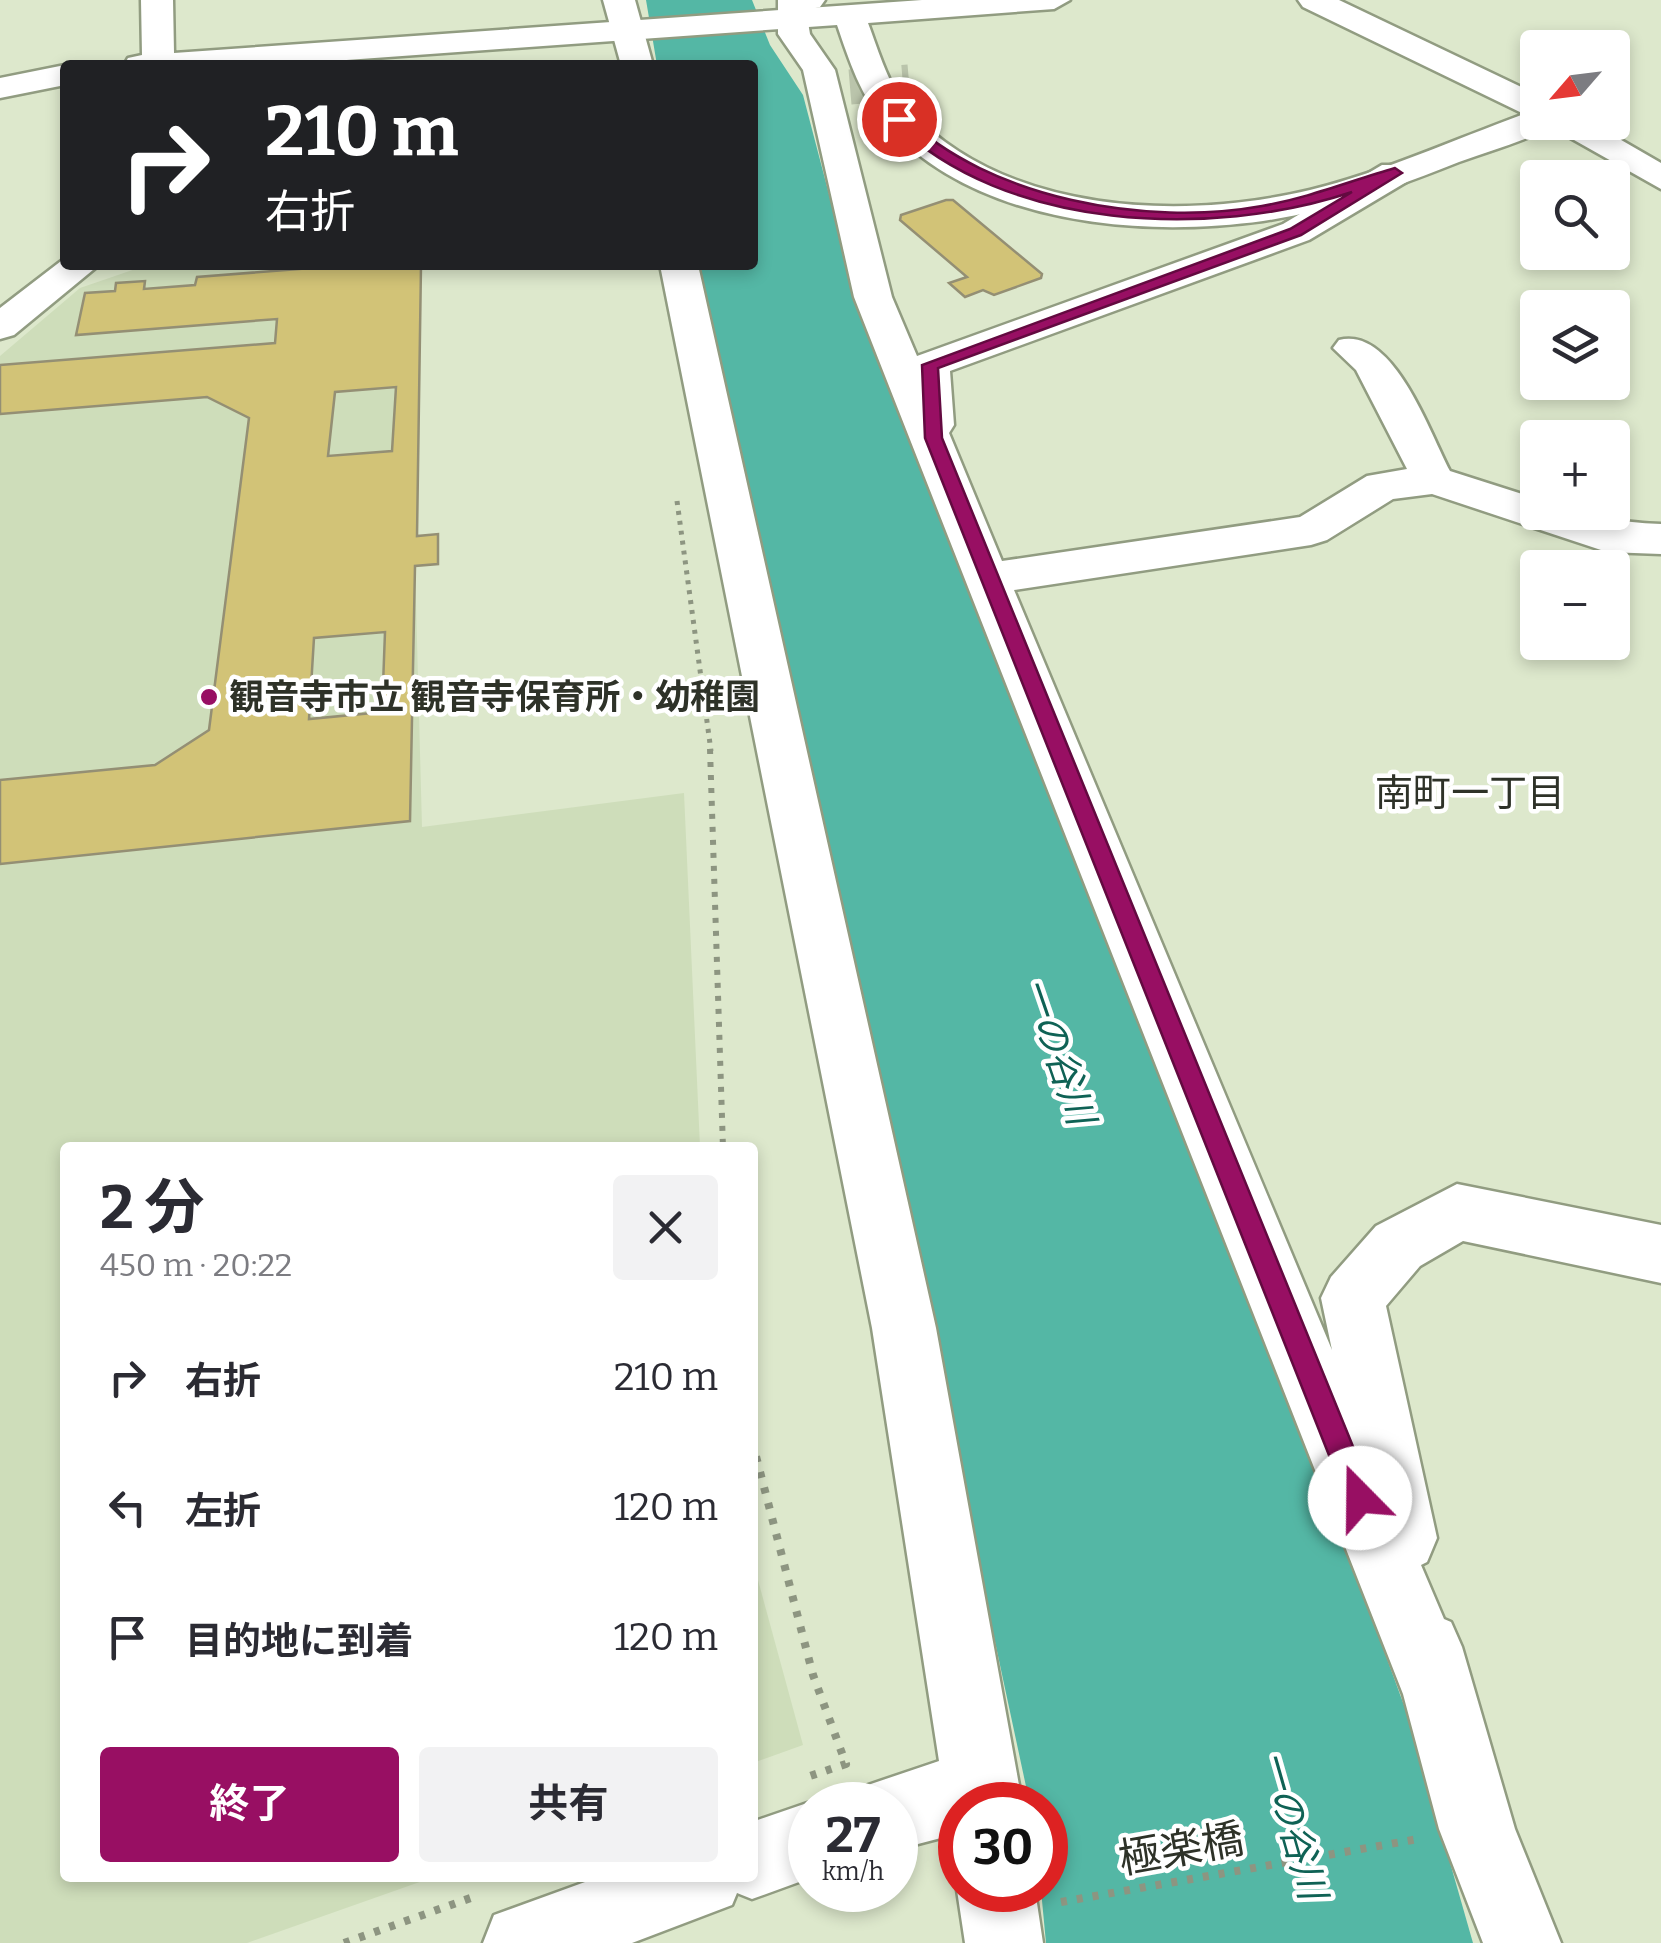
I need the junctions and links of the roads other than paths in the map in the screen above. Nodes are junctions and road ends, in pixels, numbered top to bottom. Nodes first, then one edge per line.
1 (157, 0) edge
2 (1054, 0) edge
3 (1314, 0) edge
4 (793, 12) edge
5 (625, 15) edge
6 (849, 15) junction
7 (150, 60) edge
8 (269, 60) edge
9 (636, 60) edge
10 (60, 75) edge
11 (850, 87) dead end
12 (0, 88) edge
13 (1520, 99) edge
14 (1520, 128) edge
15 (1596, 140) edge
16 (1395, 173) junction
17 (1661, 178) edge
18 (73, 270) edge
19 (680, 270) edge
20 (0, 326) edge
21 (1353, 348) dead end
22 (934, 438) junction
23 (1434, 480) junction
24 (1661, 539) edge
25 (990, 578) junction
26 (1661, 1254) edge
27 (1434, 1682) junction
28 (981, 1782) edge
29 (788, 1824) edge
30 (758, 1855) edge
31 (685, 1882) edge
32 (506, 1917) edge
33 (1522, 1943) edge

1 - 7 street
2 - 6 street
3 - 13 street
4 - 5 street
4 - 6 street
4 - 11 street
4 - 22 street
5 - 8 street
5 - 9 street
6 - 16 street
10 - 12 street
14 - 16 street
15 - 17 street
16 - 22 street
18 - 20 street
19 - 28 street
21 - 23 street
22 - 25 street
23 - 24 street
23 - 25 street
25 - 27 street
26 - 27 street
27 - 33 street
29 - 30 street
31 - 32 street

